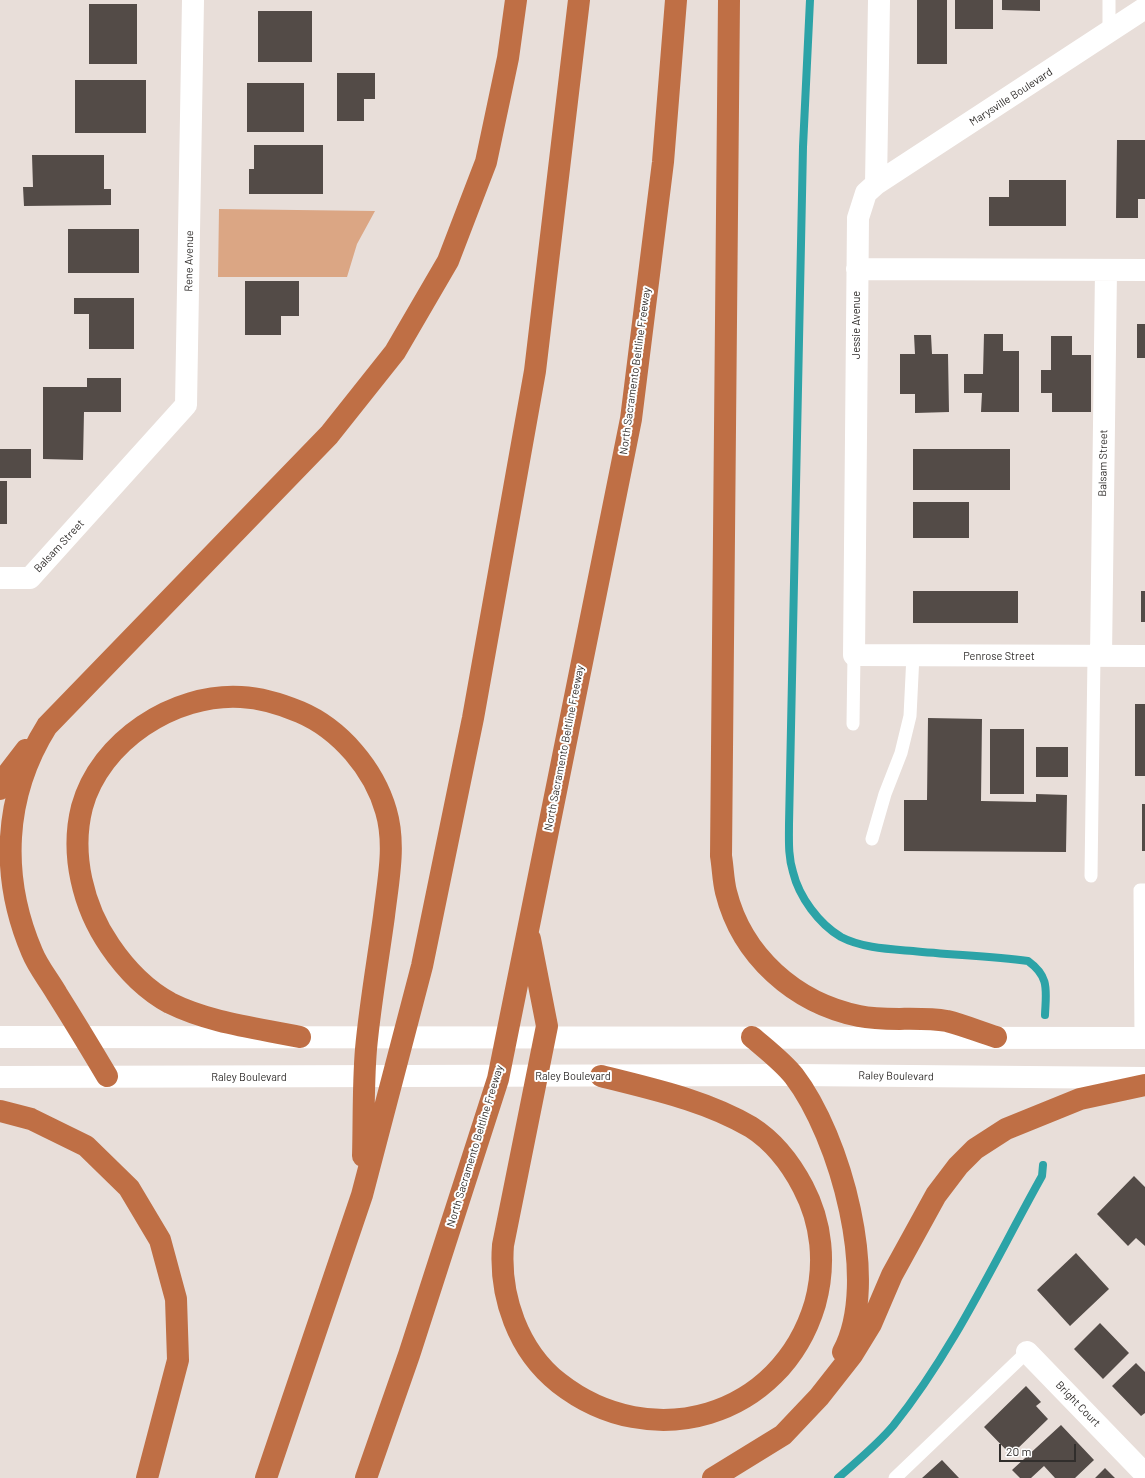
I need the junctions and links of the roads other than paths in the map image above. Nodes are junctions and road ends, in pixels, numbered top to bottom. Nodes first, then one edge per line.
1 (193, 0) edge
2 (516, 0) edge
3 (579, 0) edge
4 (676, 0) edge
5 (729, 0) edge
6 (879, 0) edge
7 (1109, 0) edge
8 (1145, 8) edge
9 (1109, 33) junction
10 (876, 184) junction
11 (857, 269) junction
12 (1106, 270) junction
13 (1145, 270) edge
14 (109, 492) joint
15 (0, 578) edge
16 (854, 655) junction
17 (913, 655) junction
18 (1097, 656) junction
19 (1145, 656) edge
20 (853, 724) dead end
21 (40, 737) junction
22 (0, 790) edge
23 (872, 839) dead end
24 (1091, 876) dead end
25 (1145, 890) edge
26 (528, 928) junction
27 (300, 1037) junction
28 (752, 1037) junction
29 (996, 1037) junction
30 (0, 1038) edge
31 (84, 1038) junction
32 (1143, 1038) edge
33 (107, 1076) junction
34 (601, 1076) junction
35 (794, 1076) junction
36 (0, 1077) edge
37 (1145, 1078) edge
38 (1145, 1085) edge
39 (0, 1111) edge
40 (362, 1195) junction
41 (1027, 1352) joint
42 (819, 1397) junction
43 (1145, 1474) edge
44 (147, 1478) edge
45 (266, 1478) edge
46 (366, 1478) edge
47 (713, 1478) edge
48 (895, 1478) edge

1 - 14 street, Rene Avenue
2 - 21 highway
3 - 40 highway
4 - 26 highway, North Sacramento Beltline Freeway
5 - 29 highway
6 - 10 street
7 - 9 lane
8 - 9 street, Marysville Boulevard
9 - 10 street, Marysville Boulevard
10 - 11 street, Jessie Avenue
11 - 12 street
11 - 16 street, Jessie Avenue
12 - 13 street
12 - 18 street, Balsam Street
14 - 15 street, Balsam Street
16 - 17 street, Penrose Street
16 - 20 lane
17 - 18 street, Penrose Street
17 - 23 lane
18 - 19 street, Penrose Street
18 - 24 lane
21 - 22 highway
21 - 31 highway
25 - 32 lane
26 - 34 highway
26 - 46 highway, North Sacramento Beltline Freeway
27 - 28 street
27 - 31 street
27 - 40 highway
28 - 29 street
28 - 35 highway
29 - 32 street
30 - 31 street
31 - 33 highway
33 - 34 street, Raley Boulevard
33 - 36 street, Raley Boulevard
34 - 35 street, Raley Boulevard
35 - 37 street, Raley Boulevard
35 - 42 highway
38 - 42 highway
39 - 44 highway
40 - 45 highway
41 - 43 street, Bright Court
41 - 48 lane
42 - 47 highway

